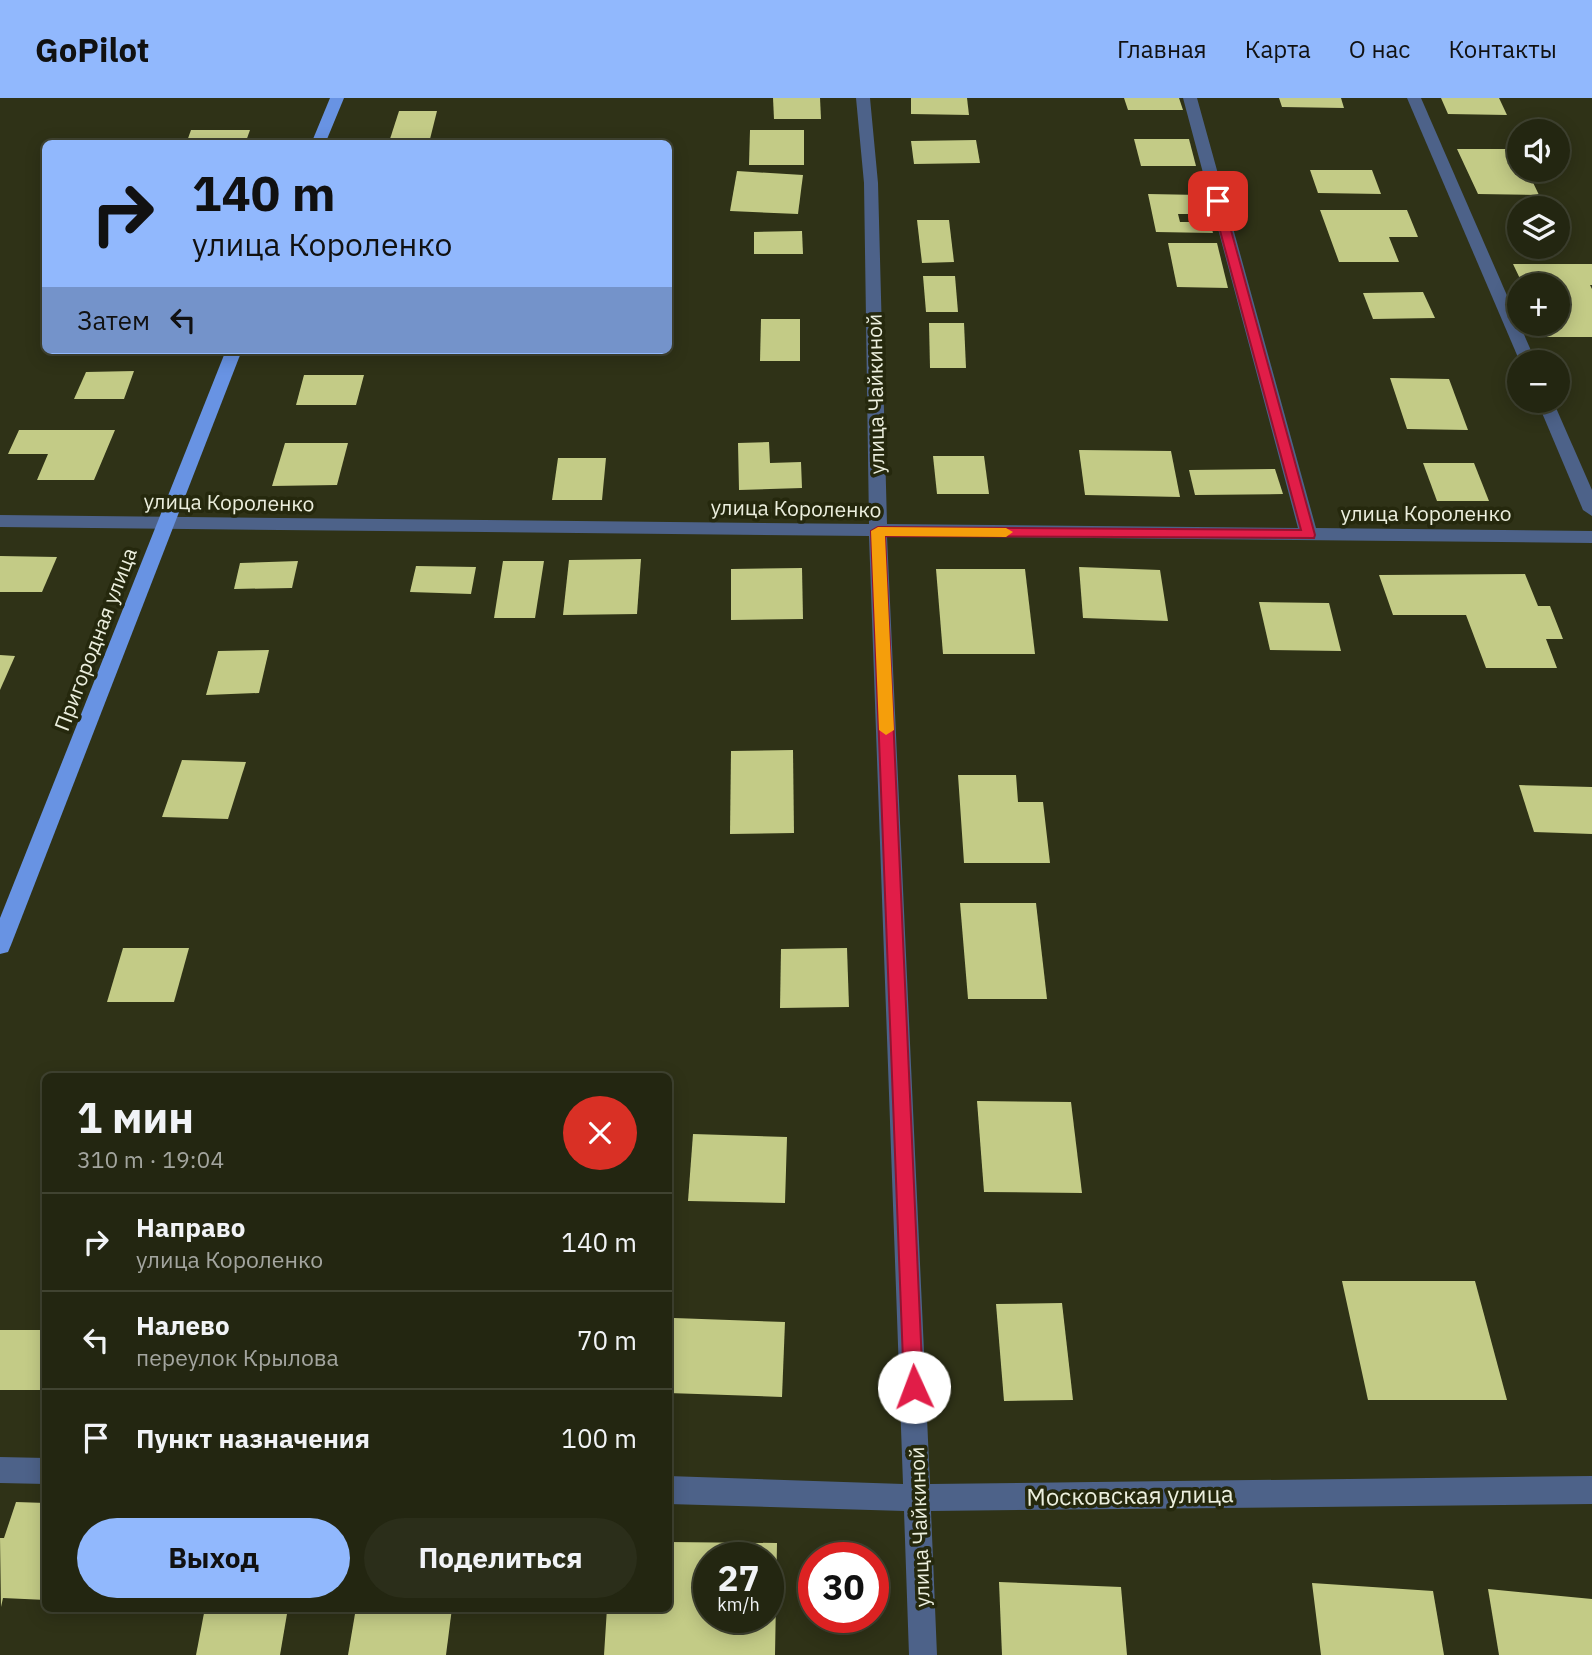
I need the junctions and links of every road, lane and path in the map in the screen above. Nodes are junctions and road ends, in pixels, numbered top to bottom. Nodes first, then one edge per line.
1 (337, 98) edge
2 (863, 98) edge
3 (1190, 98) edge
4 (1414, 98) edge
5 (320, 140) edge
6 (1523, 350) edge
7 (232, 354) edge
8 (1550, 413) edge
9 (1592, 510) edge
10 (0, 521) edge
11 (164, 524) junction
12 (878, 531) junction
13 (1309, 535) junction
14 (1592, 537) edge
15 (0, 945) edge
16 (0, 1470) edge
17 (42, 1471) edge
18 (672, 1490) edge
19 (1592, 1490) edge
20 (918, 1498) junction
21 (923, 1655) edge

1 - 5 main road
2 - 12 street, улица Чайкиной
3 - 13 street
4 - 6 street
7 - 11 main road, Пригородная улица
8 - 9 street
10 - 11 street, улица Короленко
11 - 12 street, улица Короленко
11 - 15 main road, Пригородная улица
12 - 13 street, улица Короленко
12 - 20 street, улица Чайкиной
13 - 14 street, улица Короленко
16 - 17 street
18 - 20 street, Московская улица
19 - 20 street, Московская улица
20 - 21 street, улица Чайкиной

